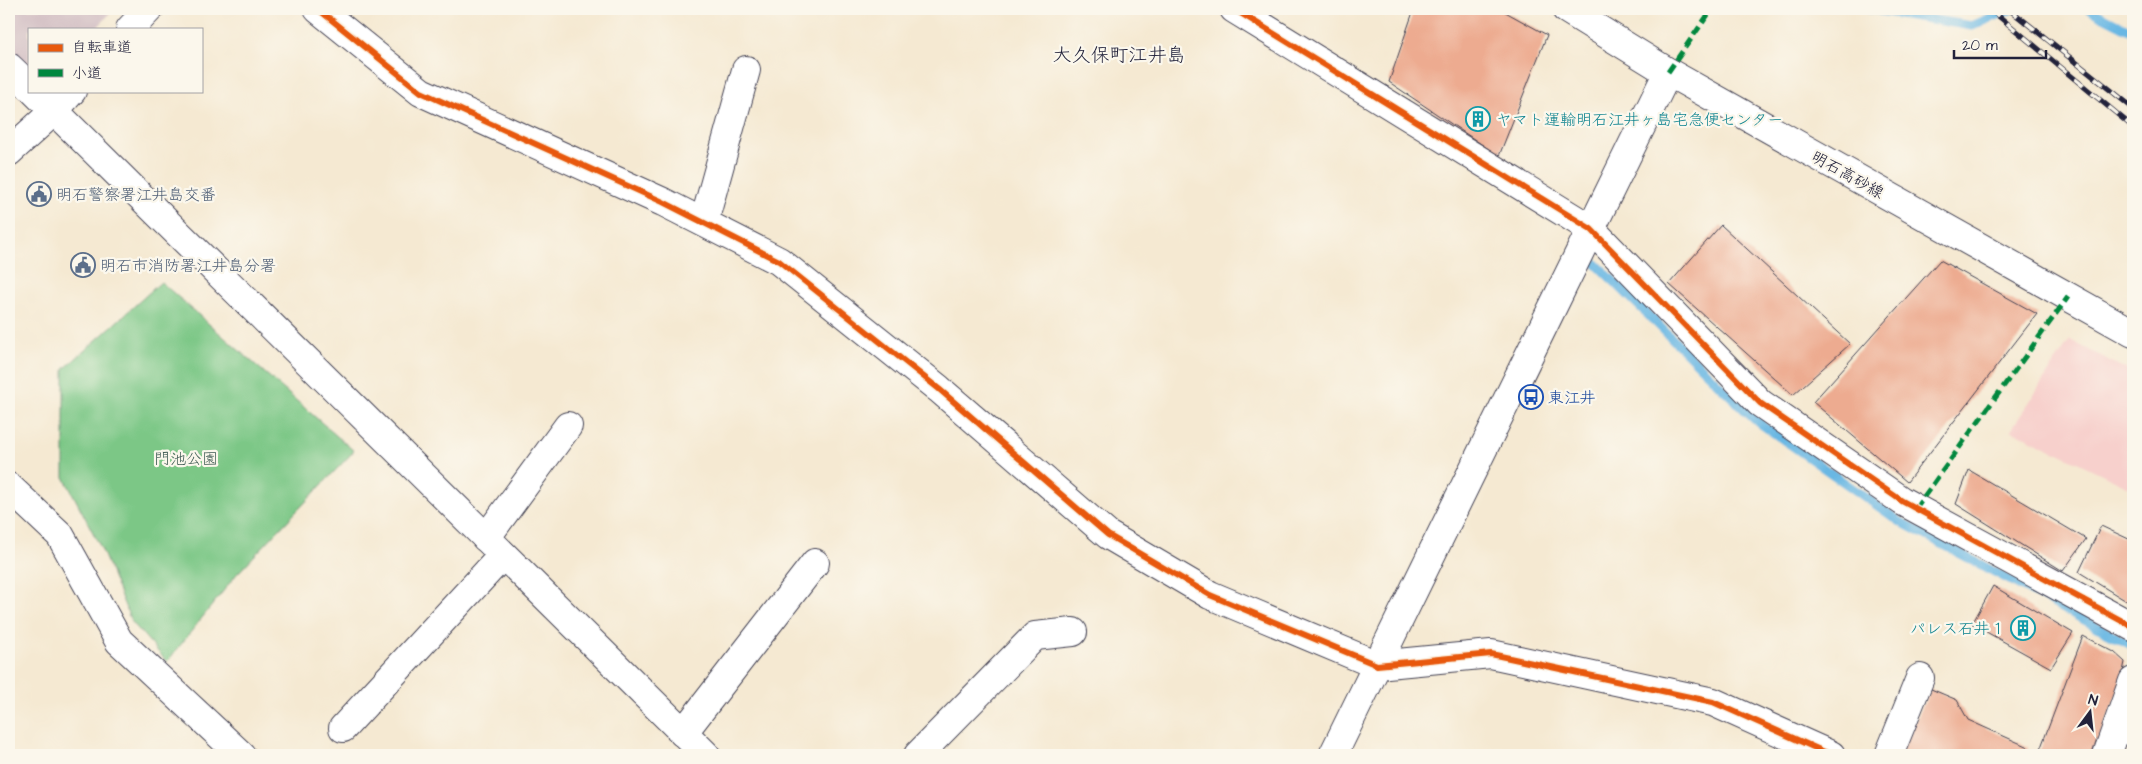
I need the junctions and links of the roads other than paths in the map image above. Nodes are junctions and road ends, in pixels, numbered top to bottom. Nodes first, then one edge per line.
1 (149, 9) edge
2 (318, 9) edge
3 (1234, 9) edge
4 (1566, 9) edge
5 (131, 28) edge
6 (9, 67) edge
7 (746, 70) dead end
8 (1668, 72) junction
9 (28, 85) edge
10 (35, 92) edge
11 (71, 92) edge
12 (54, 111) junction
13 (9, 152) edge
14 (704, 222) junction
15 (1591, 229) junction
16 (2133, 333) edge
17 (568, 426) dead end
18 (9, 487) edge
19 (495, 547) junction
20 (815, 562) dead end
21 (2133, 627) edge
22 (1073, 632) dead end
23 (1377, 664) junction
24 (1920, 678) dead end
25 (2133, 681) edge
26 (343, 728) dead end
27 (683, 733) junction
28 (241, 755) edge
29 (706, 755) edge
30 (918, 755) edge
31 (1333, 755) edge
32 (1831, 755) edge
33 (1889, 755) edge
34 (2108, 755) edge

1 - 5 street
2 - 14 street
3 - 15 street
4 - 8 street, 明石高砂線
6 - 9 street
7 - 14 street
8 - 15 street
8 - 16 street, 明石高砂線
10 - 12 street
11 - 12 street
12 - 13 street
12 - 19 street
14 - 23 street
15 - 21 street
15 - 23 street
17 - 19 street
18 - 28 street
19 - 26 street
19 - 27 street
20 - 27 street
22 - 30 street
23 - 31 street
23 - 32 street
24 - 33 street
25 - 34 street
27 - 29 street

